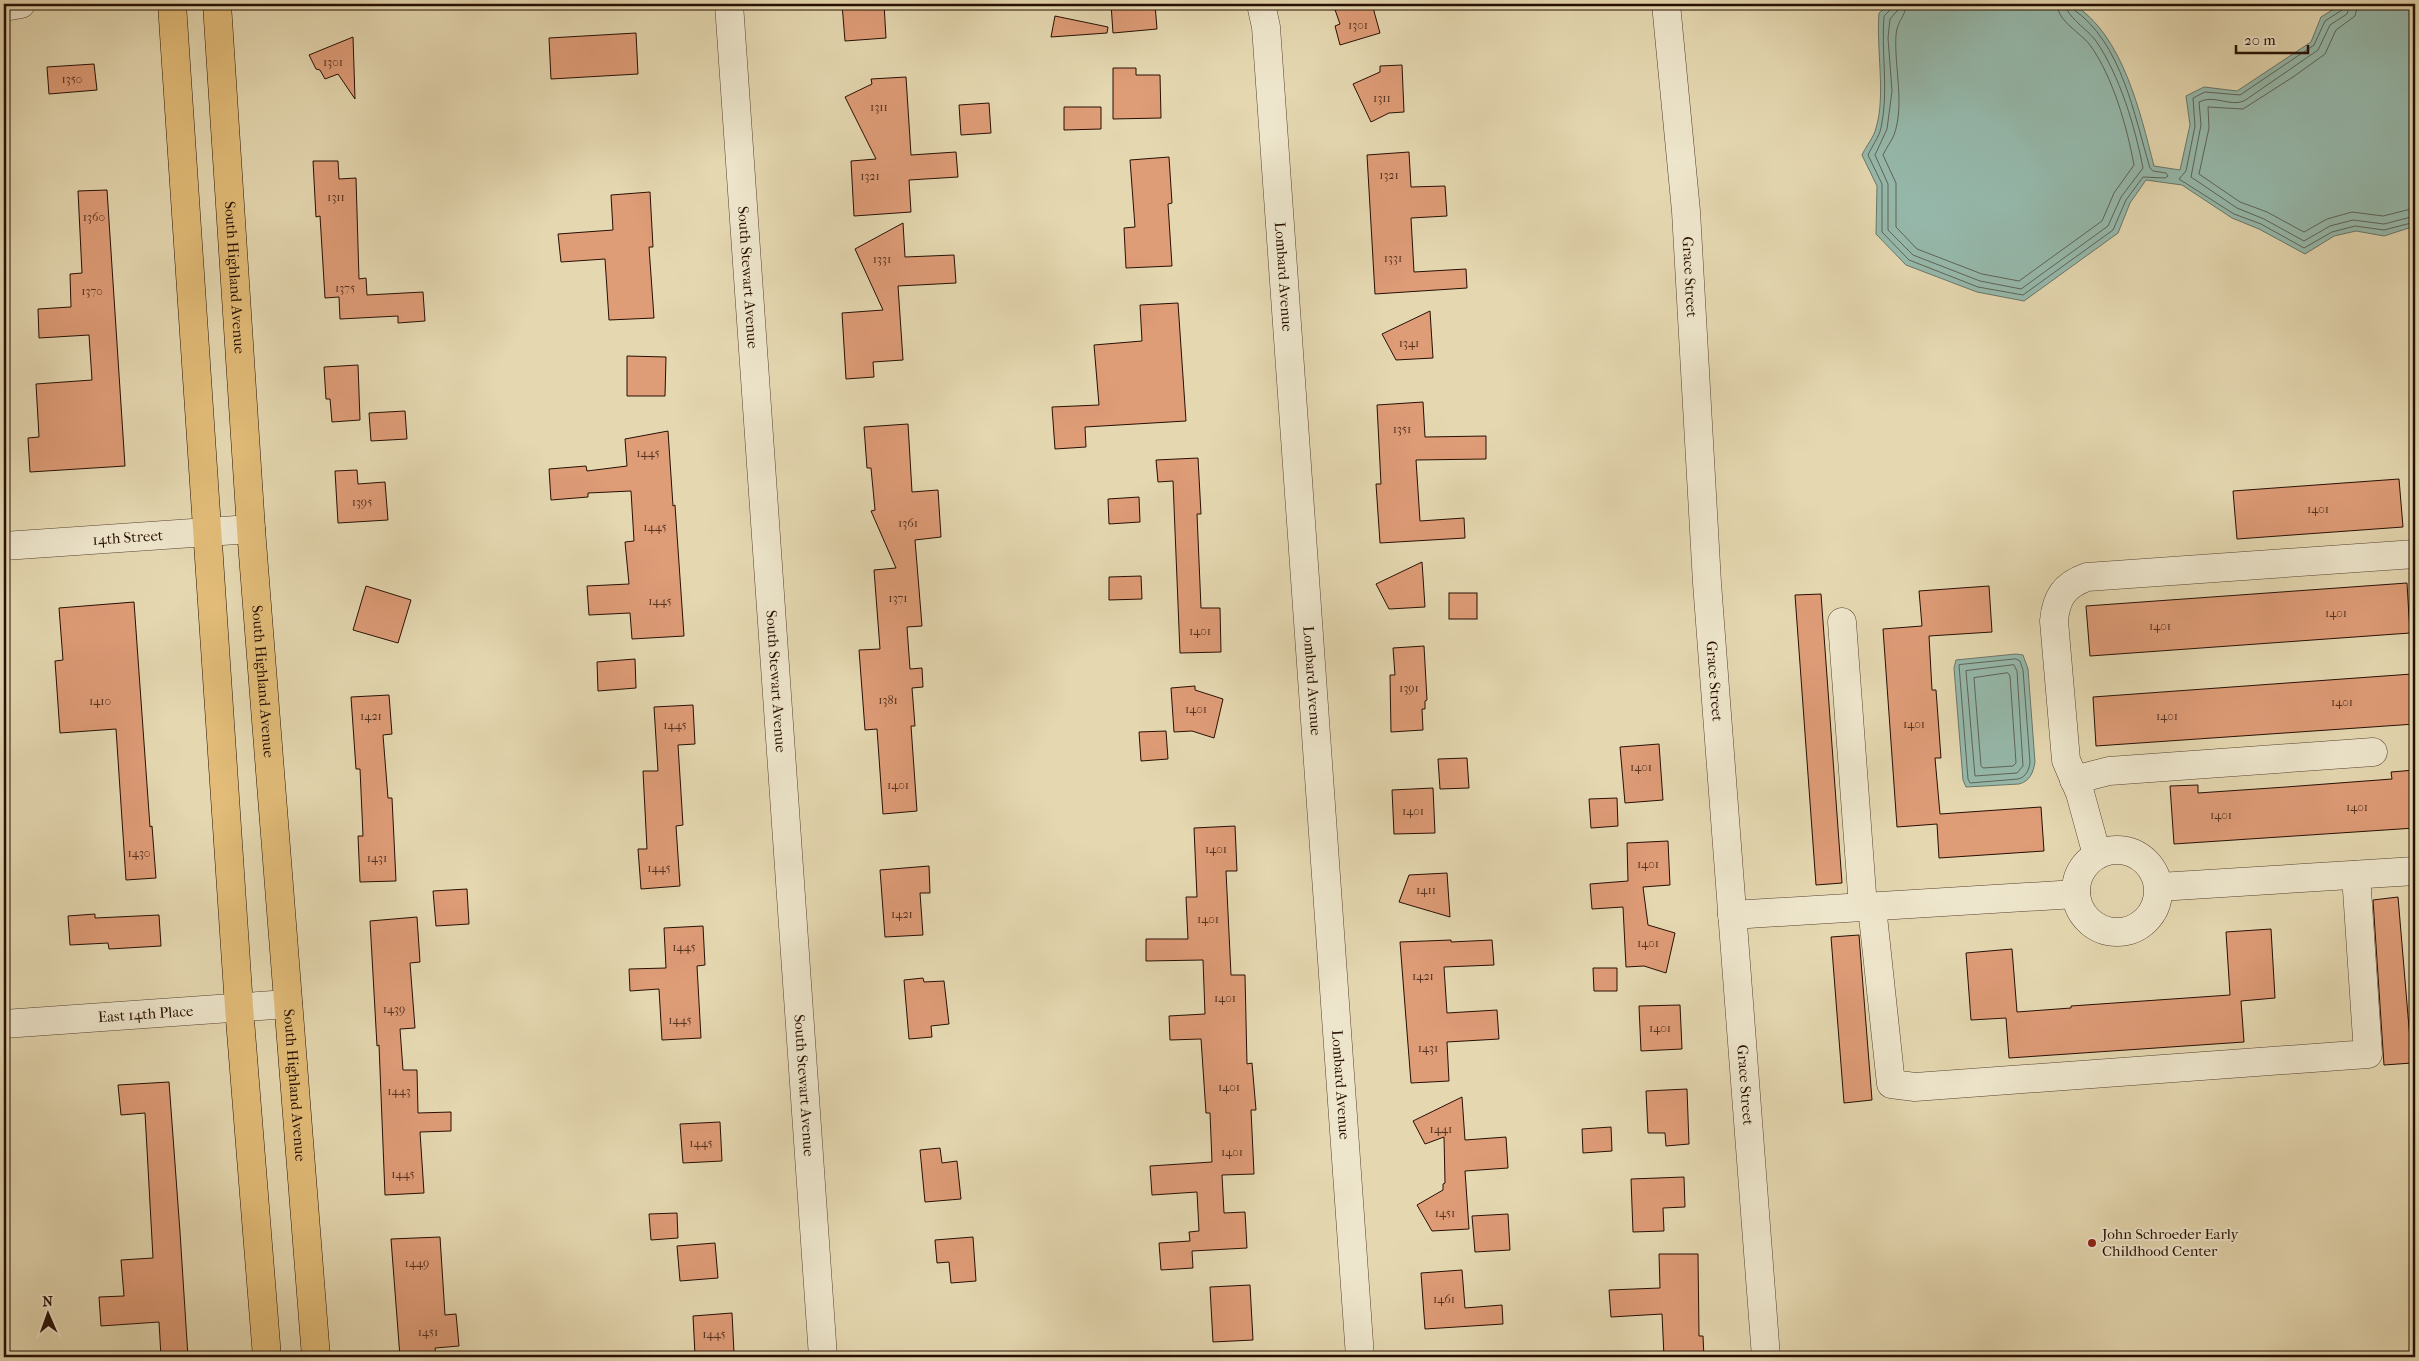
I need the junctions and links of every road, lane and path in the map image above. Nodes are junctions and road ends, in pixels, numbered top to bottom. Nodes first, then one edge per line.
1 (21, 4) edge
2 (172, 4) edge
3 (217, 4) edge
4 (730, 4) edge
5 (1261, 4) edge
6 (1666, 4) edge
7 (4, 8) edge
8 (251, 530) junction
9 (206, 532) junction
10 (4, 546) edge
11 (2415, 554) edge
12 (1842, 622) dead end
13 (2373, 752) dead end
14 (2074, 780) junction
15 (2097, 855) junction
16 (2415, 871) edge
17 (2356, 875) junction
18 (2159, 887) junction
19 (2076, 894) junction
20 (1868, 907) junction
21 (1732, 915) junction
22 (288, 1004) junction
23 (239, 1007) junction
24 (4, 1024) edge
25 (267, 1357) edge
26 (316, 1357) edge
27 (823, 1357) edge
28 (1360, 1357) edge
29 (1766, 1357) edge

1 - 7 street
2 - 9 main road
3 - 8 main road, South Highland Avenue
4 - 27 street, South Stewart Avenue
5 - 28 street, Lombard Avenue
6 - 21 street, Grace Street
8 - 9 street, 14th Street
8 - 22 main road, South Highland Avenue
9 - 10 street, 14th Street
9 - 23 main road
11 - 14 street
12 - 20 street
13 - 14 street
14 - 15 street
15 - 18 street
15 - 19 street
16 - 17 street
17 - 18 street
17 - 20 street
18 - 19 street
19 - 20 street
20 - 21 street
21 - 29 street, Grace Street
22 - 23 street, East 14th Place
22 - 26 main road, South Highland Avenue
23 - 24 street, East 14th Place
23 - 25 main road

